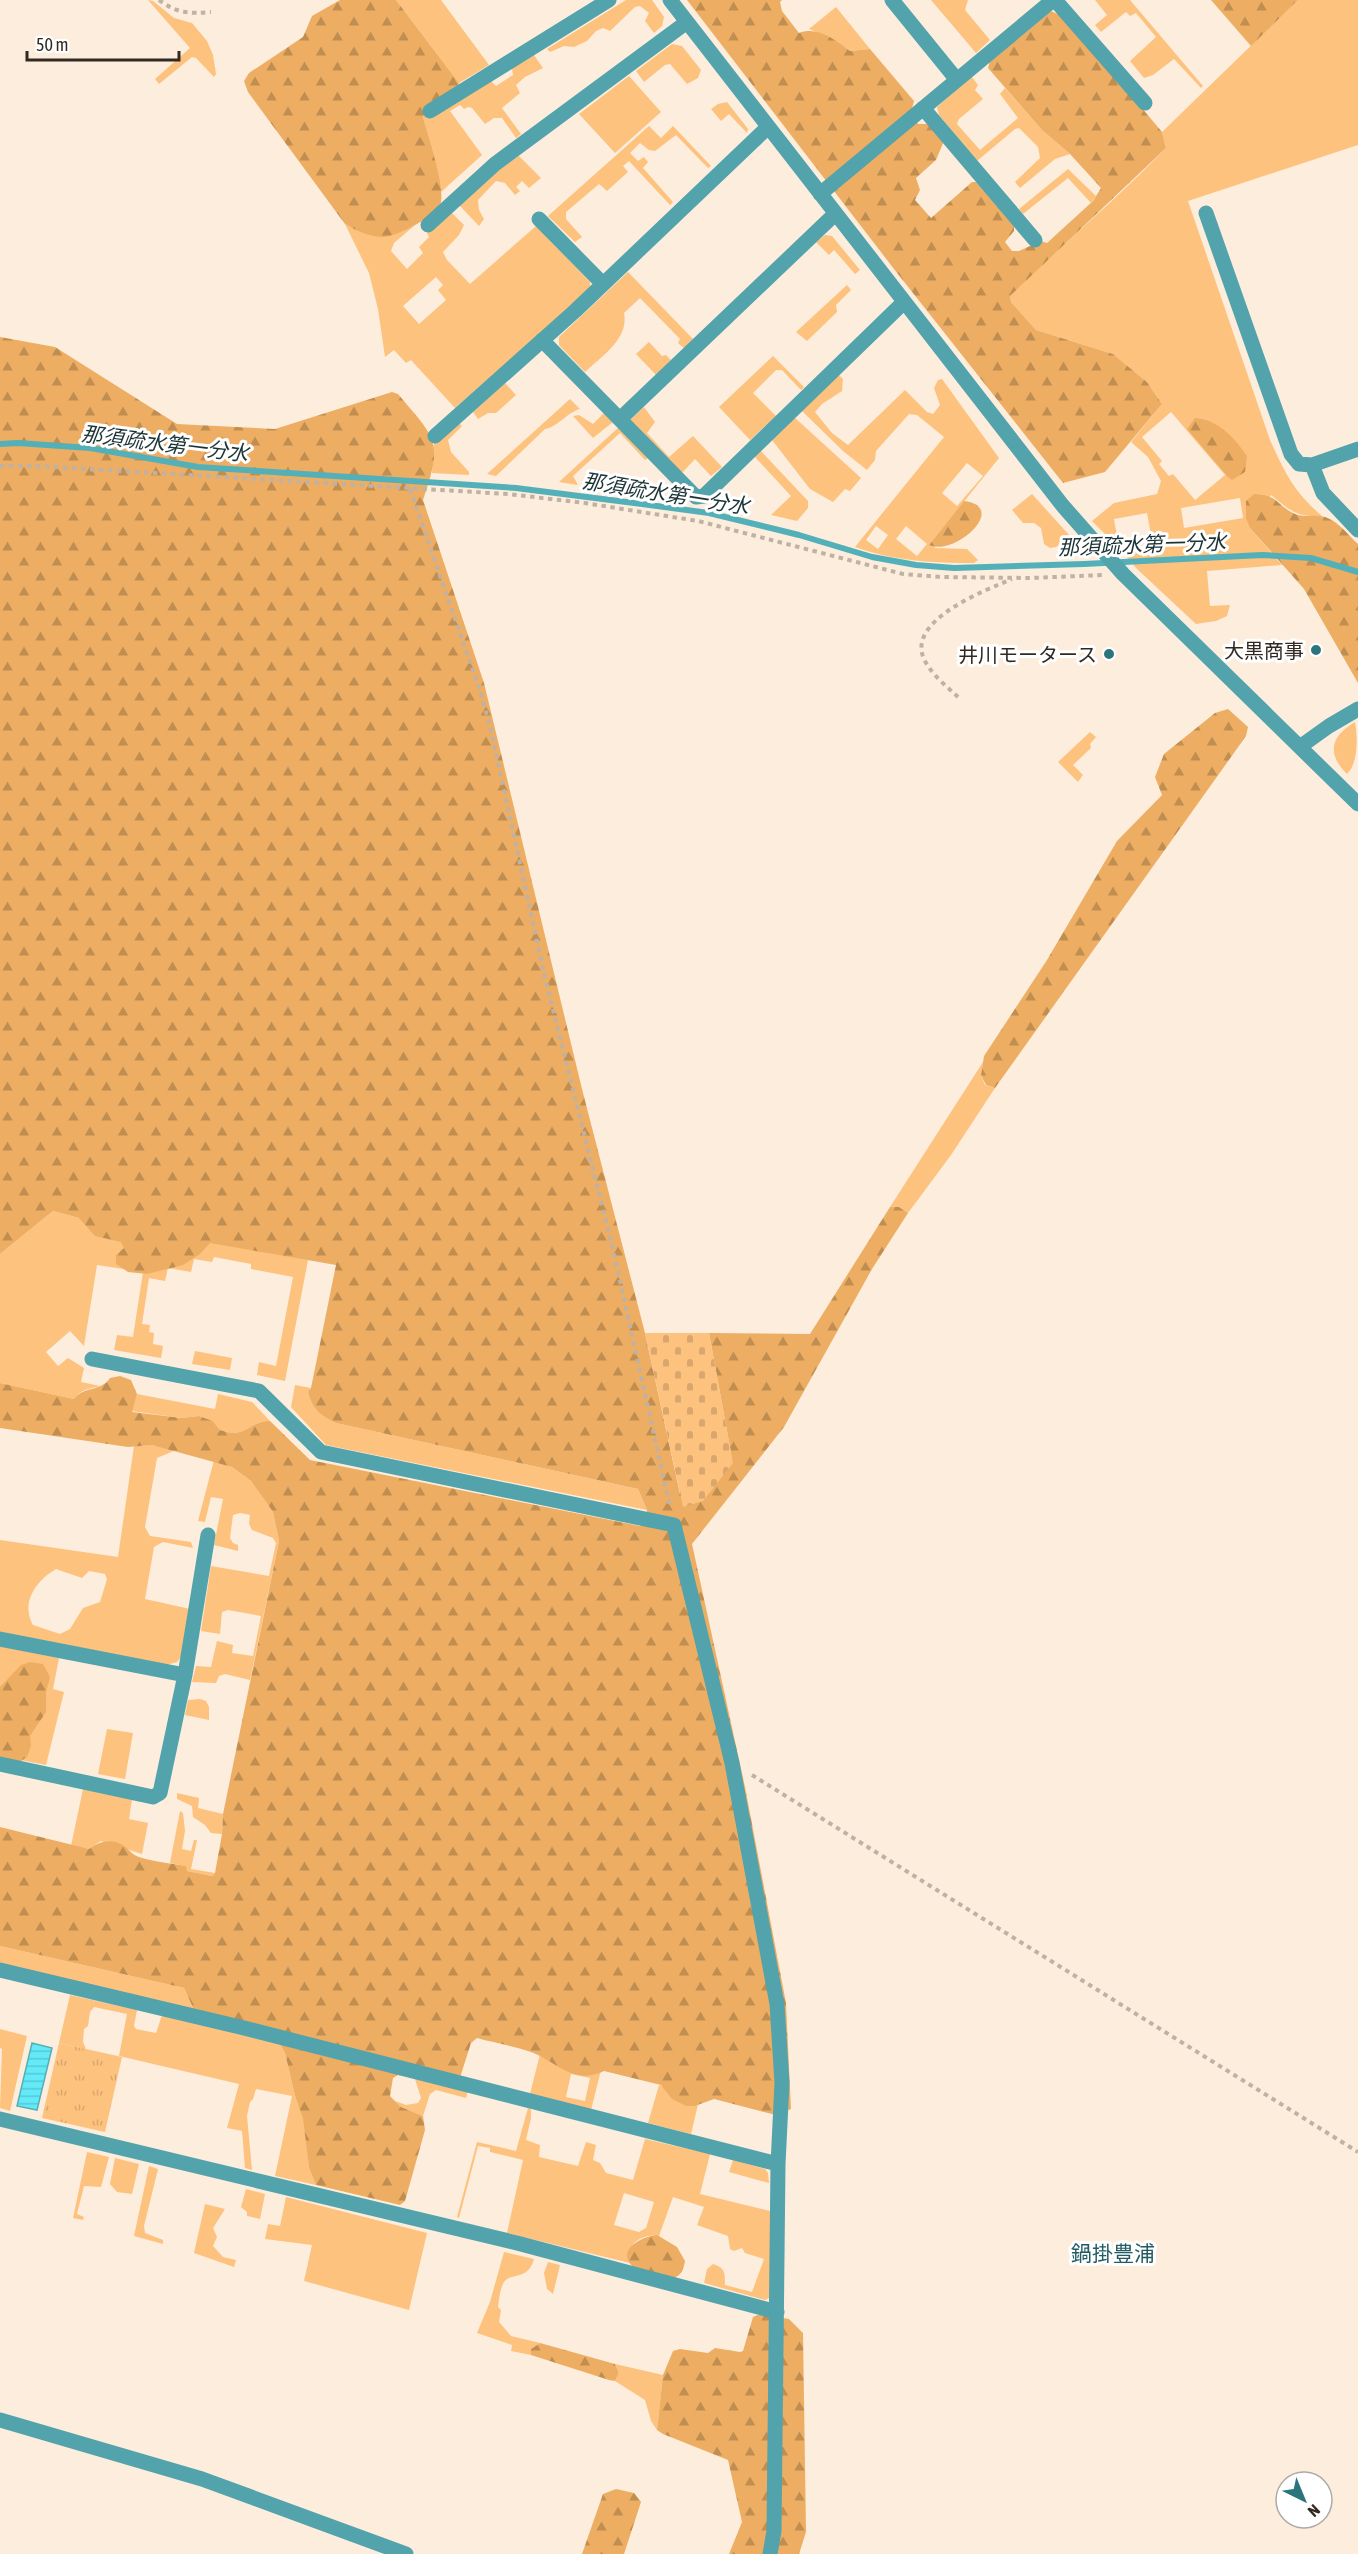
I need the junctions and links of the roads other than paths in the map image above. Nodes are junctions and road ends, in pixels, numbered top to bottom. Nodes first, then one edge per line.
1 (609, 0) edge
2 (670, 0) edge
3 (892, 0) edge
4 (1054, 0) edge
5 (687, 22) junction
6 (957, 80) junction
7 (1145, 103) dead end
8 (923, 108) junction
9 (429, 111) dead end
10 (768, 127) junction
11 (820, 194) junction
12 (1206, 213) dead end
13 (836, 214) junction
14 (539, 219) dead end
15 (428, 225) dead end
16 (1035, 240) dead end
17 (603, 284) junction
18 (904, 302) junction
19 (542, 340) junction
20 (620, 419) junction
21 (435, 436) dead end
22 (1358, 449) edge
23 (1312, 465) junction
24 (1358, 530) edge
25 (1358, 709) edge
26 (1300, 746) junction
27 (1358, 804) edge
28 (92, 1359) dead end
29 (208, 1535) dead end
30 (0, 1639) edge
31 (185, 1675) junction
32 (0, 1764) edge
33 (0, 1970) edge
34 (0, 2119) edge
35 (778, 2164) junction
36 (777, 2312) junction
37 (0, 2420) edge
38 (406, 2554) edge
39 (770, 2554) edge

1 - 9 street
2 - 5 street
3 - 6 street
4 - 6 street
4 - 7 street
5 - 10 street
5 - 15 street
6 - 8 street
8 - 11 street
8 - 16 street
10 - 11 street
10 - 17 street
11 - 13 street
12 - 23 street
13 - 18 street
13 - 20 street
14 - 17 street
17 - 19 street
18 - 20 street
18 - 26 street
19 - 20 street
19 - 21 street
22 - 23 street
23 - 24 street
25 - 26 street
26 - 27 street
28 - 35 street
29 - 31 street
30 - 31 street
31 - 32 street
33 - 35 street
34 - 36 street
35 - 36 street
36 - 39 street
37 - 38 street

